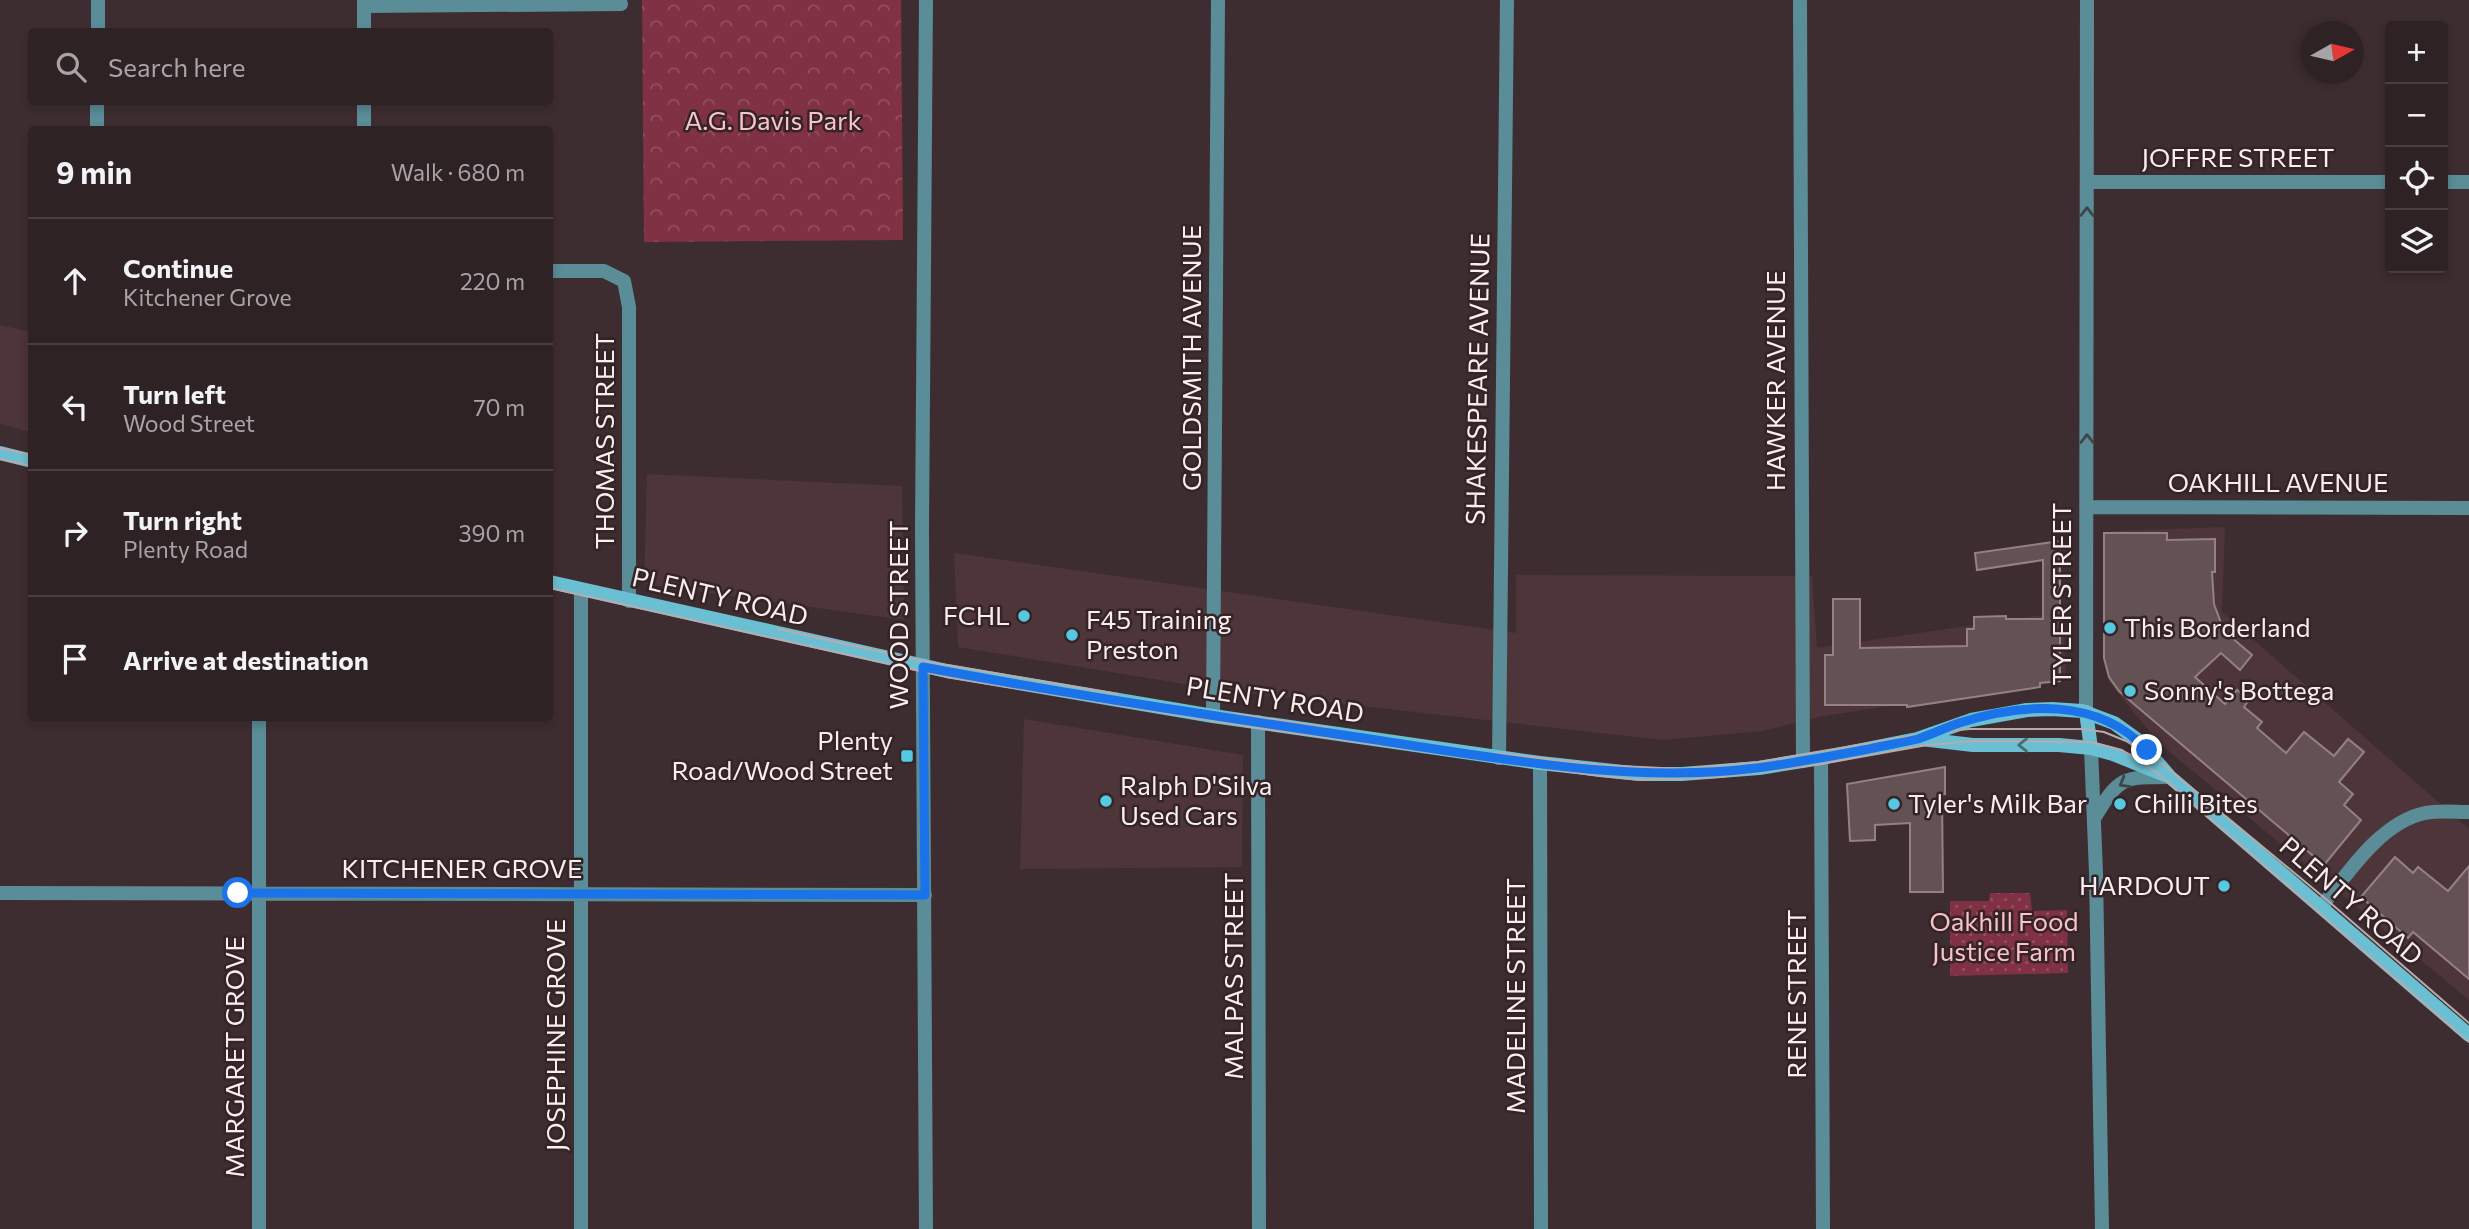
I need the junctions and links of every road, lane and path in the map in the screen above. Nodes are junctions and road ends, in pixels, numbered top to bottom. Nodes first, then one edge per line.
1 (98, 0) edge
2 (926, 0) edge
3 (1218, 0) edge
4 (1507, 0) edge
5 (1800, 0) edge
6 (2087, 0) edge
7 (364, 3) edge
8 (621, 5) dead end
9 (97, 28) edge
10 (364, 28) edge
11 (97, 105) edge
12 (364, 105) edge
13 (97, 126) edge
14 (364, 126) edge
15 (2087, 182) junction
16 (2385, 182) edge
17 (2448, 182) edge
18 (2469, 182) edge
19 (553, 271) edge
20 (0, 453) edge
21 (28, 460) edge
22 (2087, 507) junction
23 (2469, 508) edge
24 (553, 583) edge
25 (581, 590) junction
26 (629, 601) junction
27 (923, 667) junction
28 (2087, 712) junction
29 (1213, 716) junction
30 (259, 721) edge
31 (1258, 722) junction
32 (1917, 739) junction
33 (2091, 748) junction
34 (1499, 758) junction
35 (1821, 758) junction
36 (1803, 761) junction
37 (1540, 764) junction
38 (2170, 777) junction
39 (2469, 811) edge
40 (2095, 818) junction
41 (0, 892) edge
42 (260, 894) junction
43 (581, 894) junction
44 (925, 895) junction
45 (2322, 906) junction
46 (2469, 1035) edge
47 (259, 1229) edge
48 (581, 1229) edge
49 (926, 1229) edge
50 (1259, 1229) edge
51 (1541, 1229) edge
52 (1823, 1229) edge
53 (2102, 1229) edge

1 - 9 street
2 - 27 street, WOOD STREET
3 - 29 street, GOLDSMITH AVENUE
4 - 34 street, SHAKESPEARE AVENUE
5 - 36 street, HAWKER AVENUE
6 - 15 street, TYLER STREET
7 - 8 street
7 - 10 street
11 - 13 street
12 - 14 street
15 - 16 street, JOFFRE STREET
22 -> 15 street, TYLER STREET
17 - 18 street
19 - 26 street, THOMAS STREET
20 - 21 main road
22 - 23 street, OAKHILL AVENUE
22 - 28 street, TYLER STREET
24 - 25 main road, PLENTY ROAD
25 - 26 main road, PLENTY ROAD
25 - 43 street, JOSEPHINE GROVE
26 - 27 main road, PLENTY ROAD
27 - 29 main road, PLENTY ROAD
27 - 44 street, WOOD STREET
28 - 32 main road, PLENTY ROAD
28 - 33 main road, TYLER STREET
28 - 38 main road, PLENTY ROAD
29 - 31 main road, PLENTY ROAD
30 - 42 street, MARGARET GROVE
31 - 34 main road, PLENTY ROAD
31 - 50 street, MALPAS STREET
33 -> 32 main road, PLENTY ROAD
32 - 35 main road, PLENTY ROAD
33 - 38 main road, PLENTY ROAD
33 - 40 street, TYLER STREET
34 - 37 main road, PLENTY ROAD
35 - 36 main road, PLENTY ROAD
35 - 52 street, RENE STREET
36 - 37 main road, PLENTY ROAD
37 - 51 street, MADELINE STREET
38 -> 40 street
38 - 45 main road, PLENTY ROAD
39 - 45 street
40 - 53 street, TYLER STREET
41 - 42 street, KITCHENER GROVE
42 - 43 street, KITCHENER GROVE
42 - 47 street, MARGARET GROVE
43 - 44 street, KITCHENER GROVE
43 - 48 street, JOSEPHINE GROVE
44 - 49 street, WOOD STREET
45 - 46 main road, PLENTY ROAD

